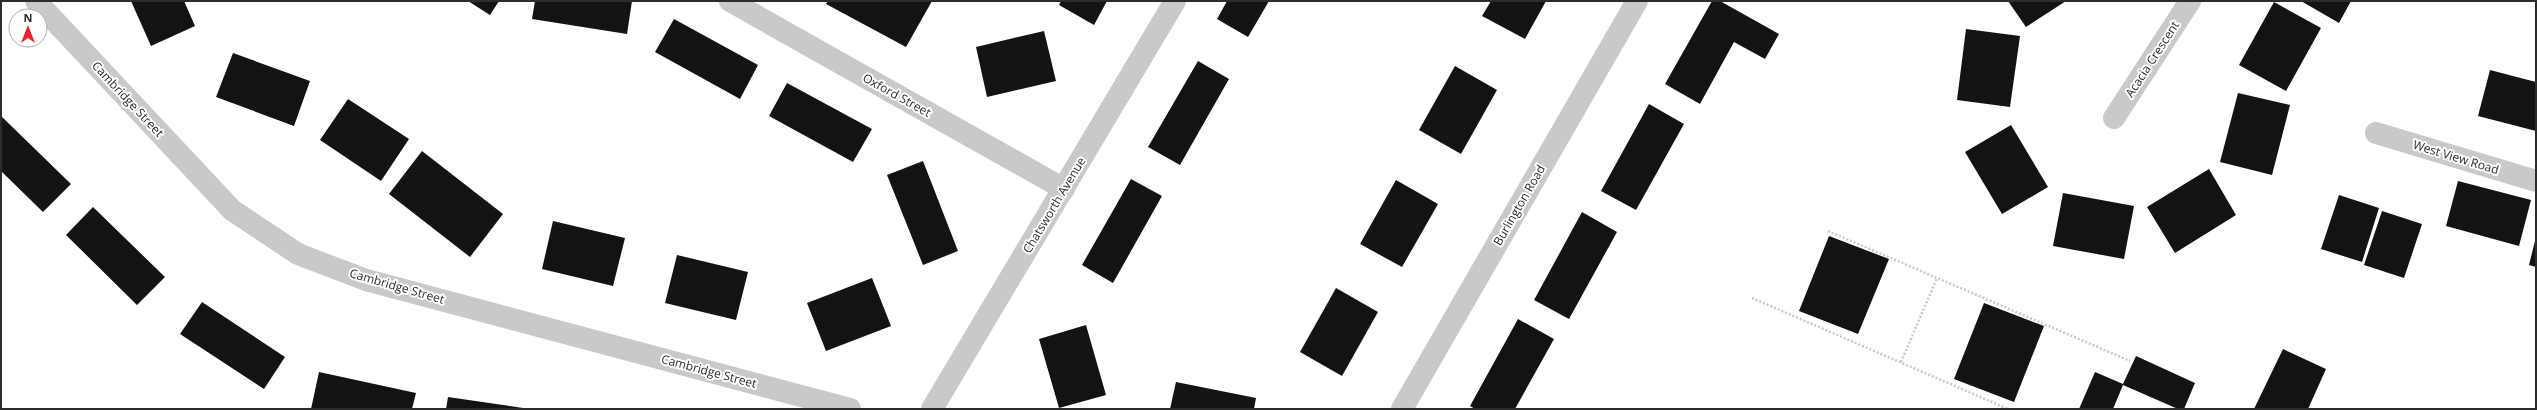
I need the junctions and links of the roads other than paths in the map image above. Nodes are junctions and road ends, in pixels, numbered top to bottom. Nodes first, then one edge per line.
1 (36, 1) edge
2 (730, 1) edge
3 (1175, 1) edge
4 (1637, 1) edge
5 (2190, 1) edge
6 (2114, 118) dead end
7 (2376, 132) dead end
8 (2536, 181) edge
9 (1064, 189) junction
10 (850, 409) edge
11 (932, 409) edge
12 (1402, 409) edge

1 - 10 street, Cambridge Street
2 - 9 street, Oxford Street
3 - 9 street, Chatsworth Avenue
4 - 12 street, Burlington Road
5 - 6 street, Acacia Crescent
7 - 8 street, West View Road
9 - 11 street, Chatsworth Avenue

